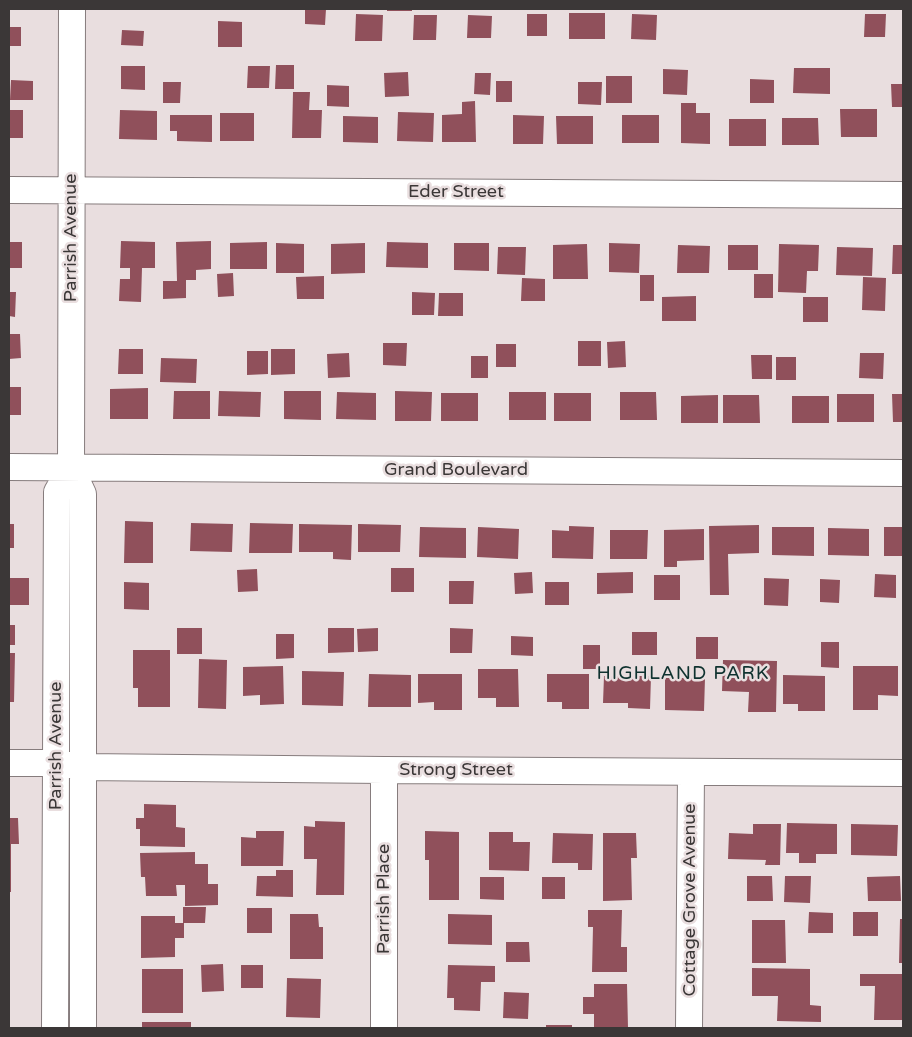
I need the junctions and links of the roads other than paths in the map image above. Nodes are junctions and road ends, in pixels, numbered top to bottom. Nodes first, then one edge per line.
1 (72, 9) edge
2 (9, 190) edge
3 (72, 190) junction
4 (903, 195) edge
5 (9, 467) edge
6 (71, 468) junction
7 (903, 473) edge
8 (9, 763) edge
9 (56, 764) junction
10 (83, 766) junction
11 (384, 770) junction
12 (691, 772) junction
13 (903, 773) edge
14 (55, 1028) edge
15 (82, 1028) edge
16 (384, 1028) edge
17 (689, 1028) edge

1 - 3 street, Parrish Avenue
2 - 3 street, Eder Street
3 - 4 street, Eder Street
3 - 6 street, Parrish Avenue
5 - 6 street, Grand Boulevard
6 - 7 street, Grand Boulevard
6 - 9 street, Parrish Avenue
6 - 10 street, Parrish Avenue
8 - 9 street, Strong Street
9 - 10 street, Strong Street
9 - 14 street, Parrish Avenue
10 - 11 street, Strong Street
10 - 15 street, Parrish Avenue
11 - 12 street, Strong Street
11 - 16 street, Parrish Place
12 - 13 street, Strong Street
12 - 17 street, Cottage Grove Avenue

